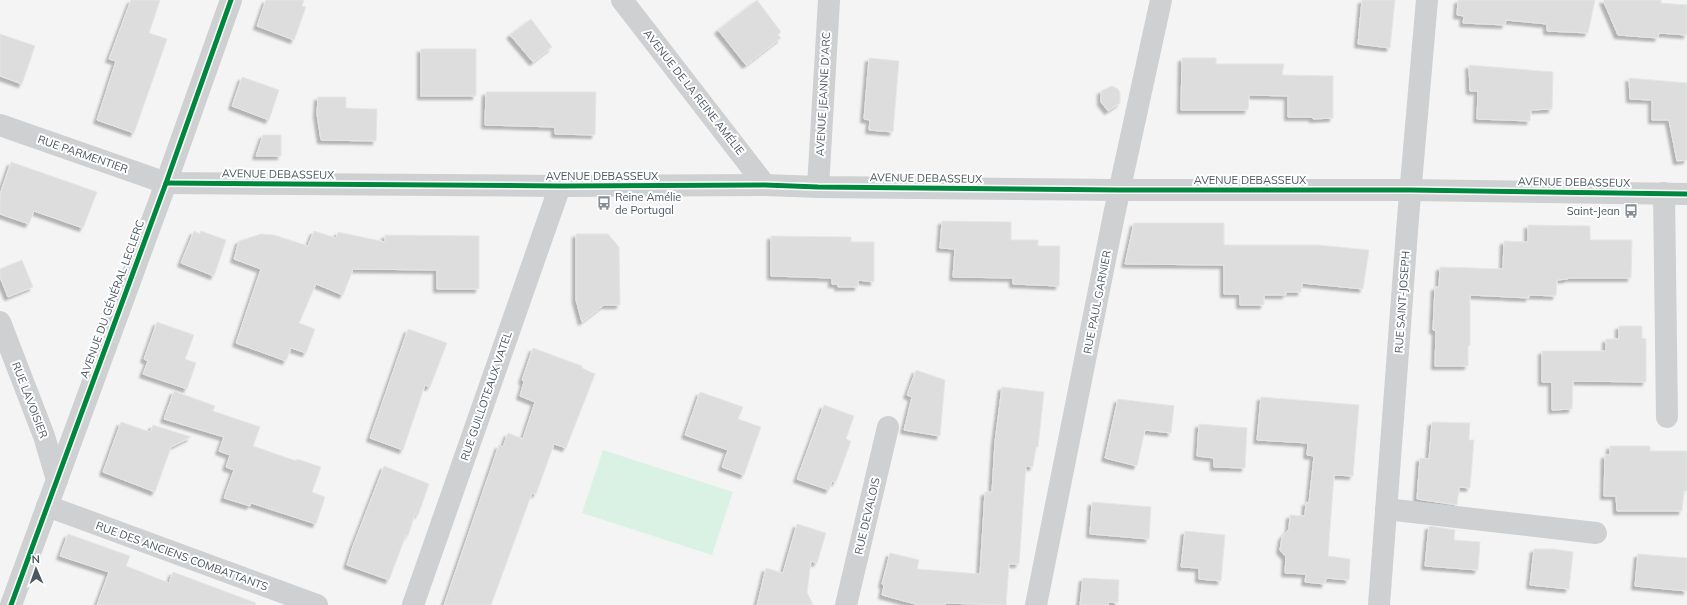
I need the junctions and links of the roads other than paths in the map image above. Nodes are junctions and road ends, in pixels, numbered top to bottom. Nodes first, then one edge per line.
1 (231, 0) edge
2 (622, 0) edge
3 (829, 0) edge
4 (1161, 0) edge
5 (1427, 0) edge
6 (0, 125) edge
7 (166, 183) junction
8 (765, 185) junction
9 (560, 186) junction
10 (818, 187) junction
11 (1119, 190) junction
12 (1410, 190) junction
13 (1664, 193) junction
14 (1687, 194) edge
15 (0, 322) edge
16 (1667, 417) dead end
17 (888, 427) dead end
18 (57, 480) junction
19 (47, 506) junction
20 (1386, 509) junction
21 (1596, 533) dead end
22 (11, 605) edge
23 (317, 605) edge
24 (413, 605) edge
25 (846, 605) edge
26 (1036, 605) edge
27 (1379, 605) edge

1 - 7 street, AVENUE DU GÉNÉRAL LECLERC
2 - 8 street, AVENUE DE LA REINE AMÉLIE
3 - 10 street, AVENUE JEANNE D'ARC
4 - 11 street, RUE PAUL GARNIER
5 - 12 street, RUE SAINT-JOSEPH
6 - 7 street, RUE PARMENTIER
7 - 9 street, AVENUE DEBASSEUX
7 - 18 street, AVENUE DU GÉNÉRAL LECLERC
8 - 9 street, AVENUE DEBASSEUX
8 - 10 street, AVENUE DEBASSEUX
9 - 24 street, RUE GUILLOTEAUX VATEL
10 - 11 street, AVENUE DEBASSEUX
11 - 12 street, AVENUE DEBASSEUX
11 - 26 street, RUE PAUL GARNIER
12 - 13 street, AVENUE DEBASSEUX
12 - 20 street, RUE SAINT-JOSEPH
13 - 14 street, AVENUE DEBASSEUX
13 - 16 street
15 - 18 street, RUE LAVOISIER
17 - 25 street, RUE DEVALOIS
18 - 19 street, AVENUE DU GÉNÉRAL LECLERC
19 - 22 street, AVENUE DU GÉNÉRAL LECLERC
19 - 23 street, RUE DES ANCIENS COMBATTANTS
20 - 21 street
20 - 27 street, RUE SAINT-JOSEPH

